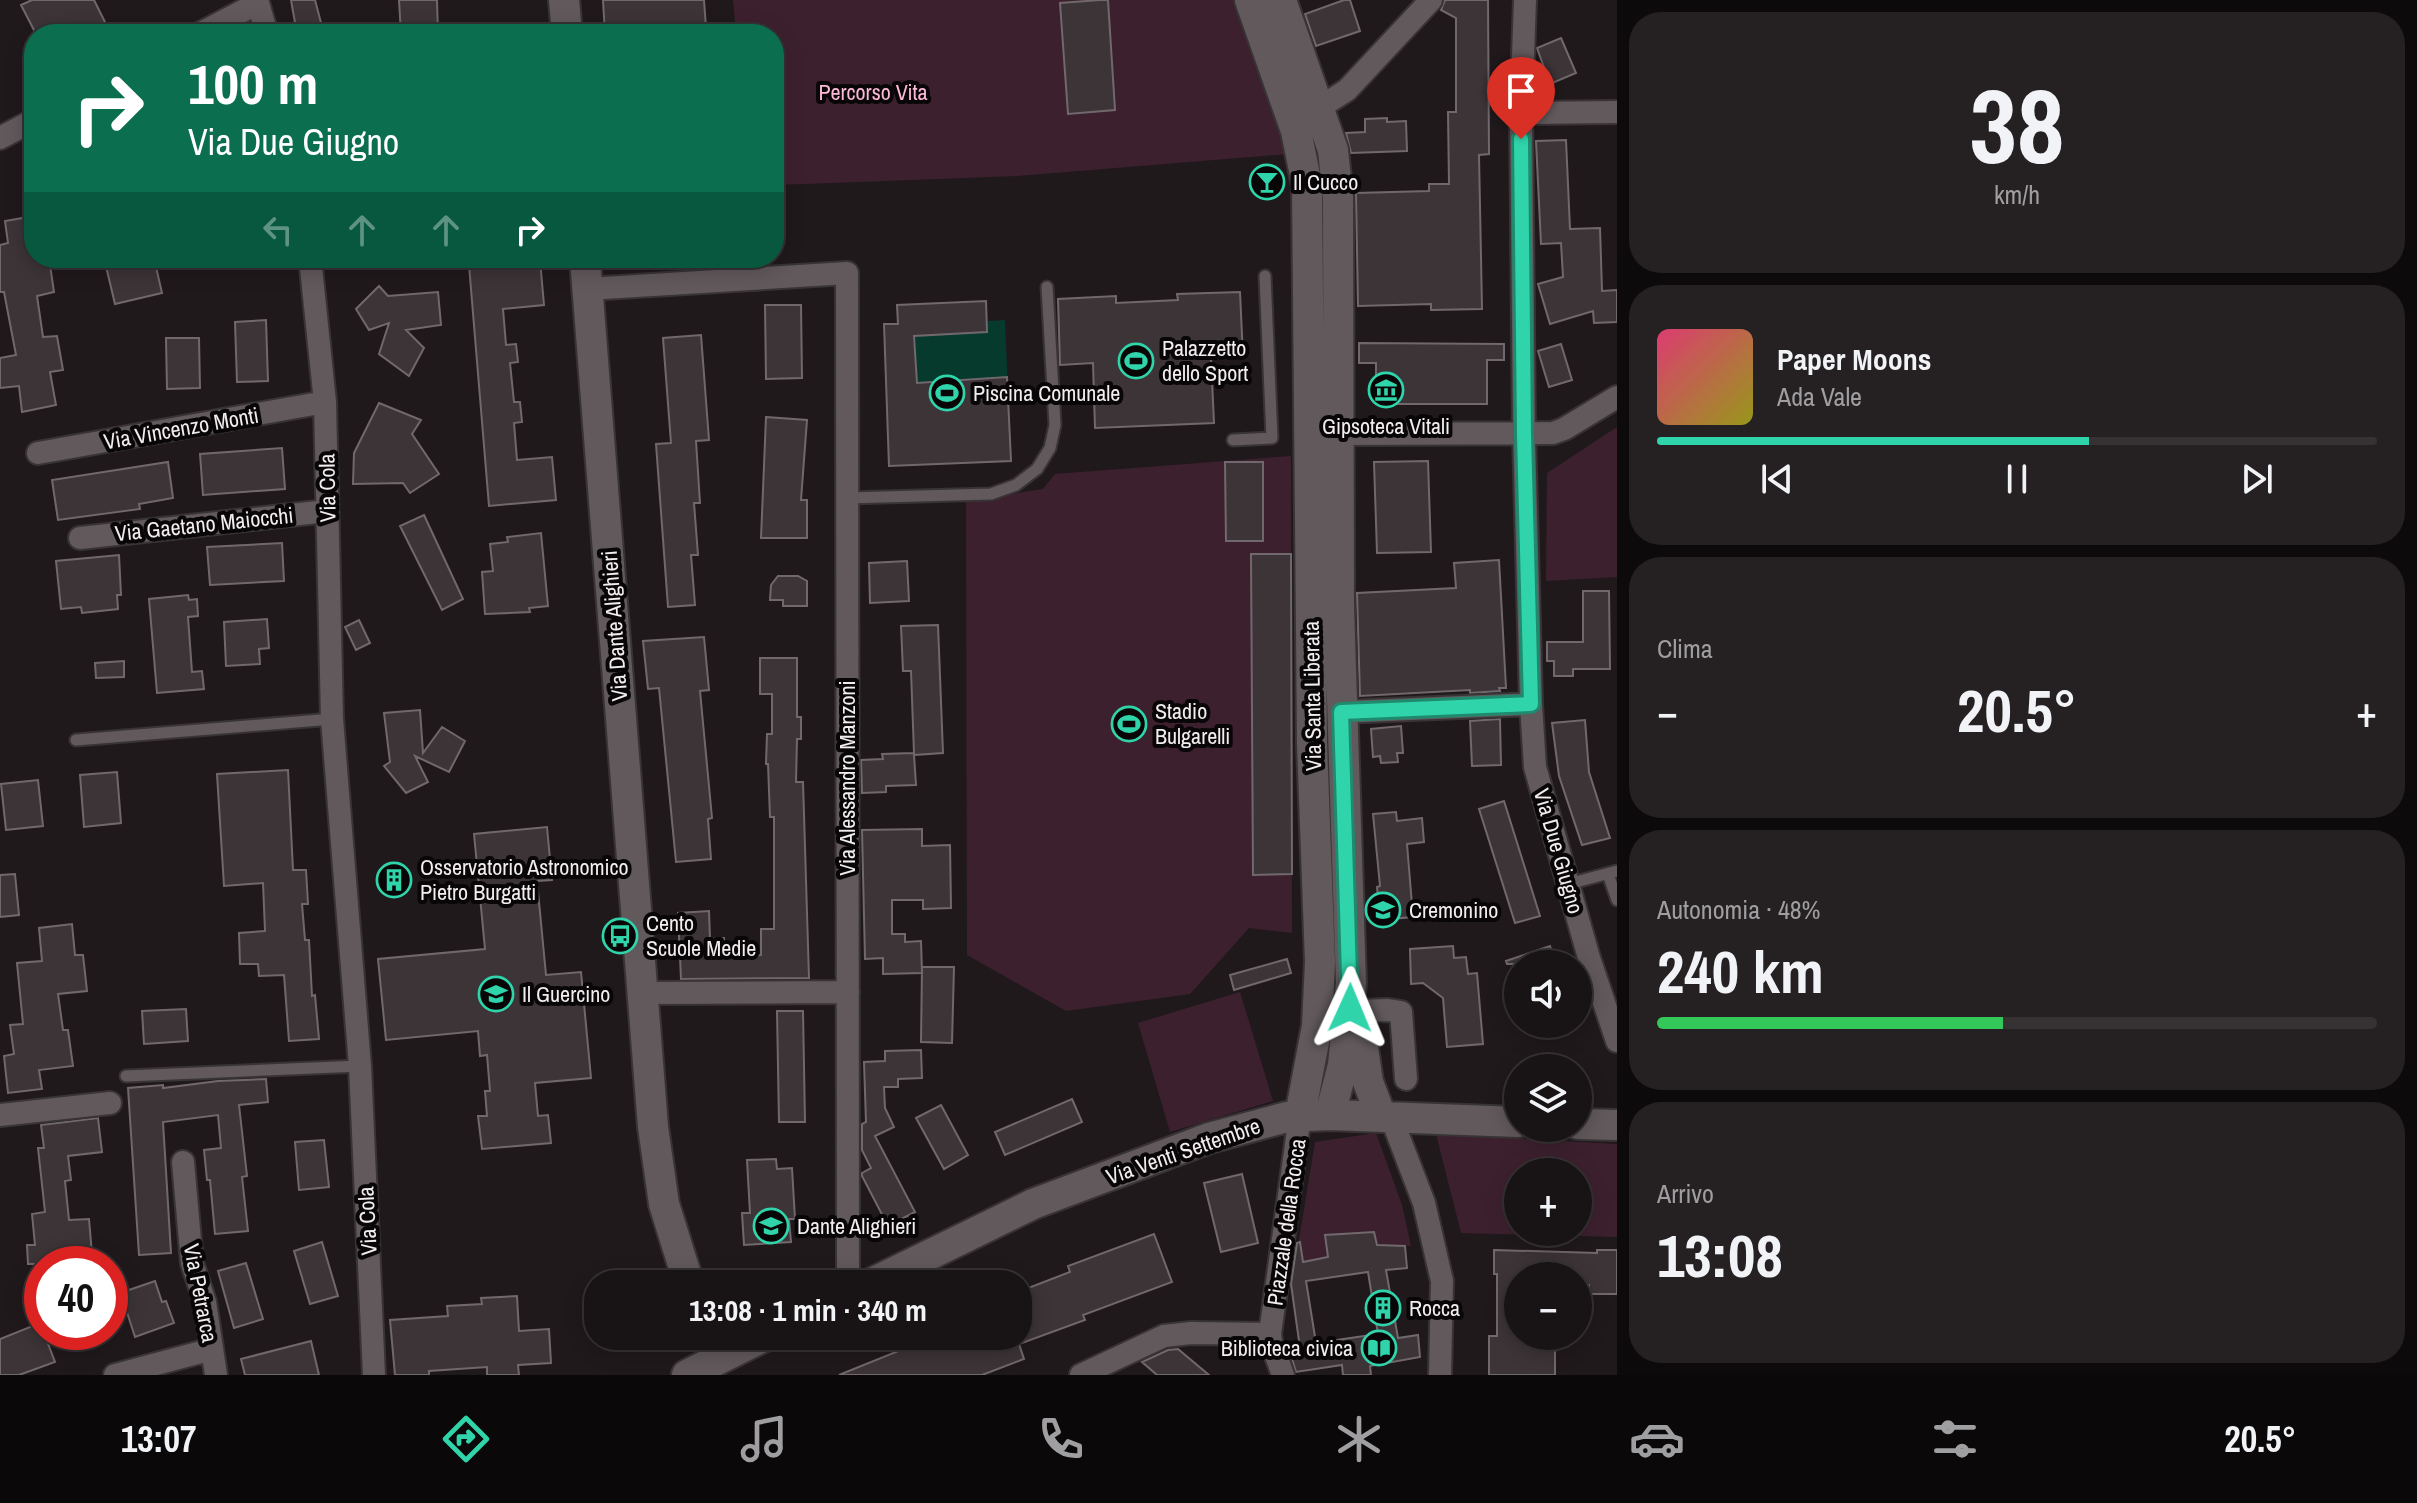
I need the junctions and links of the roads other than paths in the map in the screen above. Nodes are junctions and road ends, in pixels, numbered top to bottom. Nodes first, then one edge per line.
1 (564, 0) edge
2 (1250, 0) edge
3 (1281, 0) edge
4 (1431, 0) edge
5 (1525, 0) edge
6 (218, 24) edge
7 (264, 24) edge
8 (566, 24) edge
9 (1617, 112) edge
10 (1305, 113) junction
11 (1521, 113) junction
12 (24, 125) edge
13 (0, 138) edge
14 (311, 268) edge
15 (586, 268) edge
16 (1324, 275) junction
17 (1265, 276) dead end
18 (1047, 287) dead end
19 (587, 289) junction
20 (1617, 397) edge
21 (325, 402) junction
22 (1339, 434) junction
23 (1524, 434) junction
24 (1233, 440) dead end
25 (38, 453) dead end
26 (847, 498) junction
27 (327, 511) junction
28 (80, 538) dead end
29 (1531, 704) junction
30 (1341, 712) junction
31 (332, 719) junction
32 (76, 740) dead end
33 (1612, 873) edge
34 (1568, 884) junction
35 (1617, 900) edge
36 (1350, 950) junction
37 (848, 992) junction
38 (642, 993) junction
39 (1358, 1011) junction
40 (1617, 1041) edge
41 (360, 1066) junction
42 (126, 1076) dead end
43 (1406, 1079) dead end
44 (110, 1103) dead end
45 (0, 1115) edge
46 (1300, 1115) junction
47 (1330, 1115) junction
48 (1386, 1116) junction
49 (1504, 1121) edge
50 (1592, 1124) edge
51 (1617, 1125) edge
52 (183, 1162) dead end
53 (684, 1270) edge
54 (848, 1270) edge
55 (899, 1270) edge
56 (1270, 1334) junction
57 (212, 1349) junction
58 (714, 1357) edge
59 (115, 1375) edge
60 (216, 1375) edge
61 (374, 1375) edge
62 (687, 1375) edge
63 (1081, 1375) edge
64 (1283, 1375) edge
65 (1440, 1375) edge

1 - 8 street
2 - 10 street, Via Santa Liberata
3 - 10 street, Via Santa Liberata
4 - 10 street
5 - 11 street, Via Due Giugno
6 - 7 street
9 - 11 street
10 - 16 street, Via Santa Liberata
11 - 23 street, Via Due Giugno
12 - 13 street
14 - 21 street, Via Cola
15 - 19 street, Via Dante Alighieri
16 - 22 street, Via Santa Liberata
16 - 46 street, Via Santa Liberata
17 - 24 lane
18 - 26 lane
19 - 26 street, Via Alessandro Manzoni
19 - 38 street, Via Dante Alighieri
20 - 23 street
21 - 25 street, Via Vincenzo Monti
21 - 27 street, Via Cola
22 - 23 street
22 - 30 street, Via Santa Liberata
23 - 29 street, Via Due Giugno
26 - 37 street, Via Alessandro Manzoni
27 - 28 street, Via Gaetano Maiocchi
27 - 31 street, Via Cola
29 - 30 street
29 - 34 street, Via Due Giugno
30 - 36 street, Via Santa Liberata
31 - 32 lane
31 - 41 street, Via Cola
33 - 34 lane
33 - 35 lane
34 - 40 street, Via Due Giugno
36 - 39 street, Via Santa Liberata
36 - 47 street, Via Santa Liberata
37 - 38 street
37 - 54 street, Via Alessandro Manzoni
38 - 53 street, Via Dante Alighieri
39 - 43 street
39 - 48 street, Via Santa Liberata
41 - 42 lane
41 - 61 street, Via Cola
44 - 45 street
46 - 47 street, Via Venti Settembre
46 - 55 street, Via Venti Settembre
46 - 56 street, Piazzale della Rocca
47 - 48 street, Via Venti Settembre
48 - 49 street, Via Venti Settembre
48 - 65 street
50 - 51 street
52 - 57 street, Via Petrarca
56 - 63 street
56 - 64 street, Piazzale della Rocca
57 - 59 street
57 - 60 street, Via Petrarca
58 - 62 street

